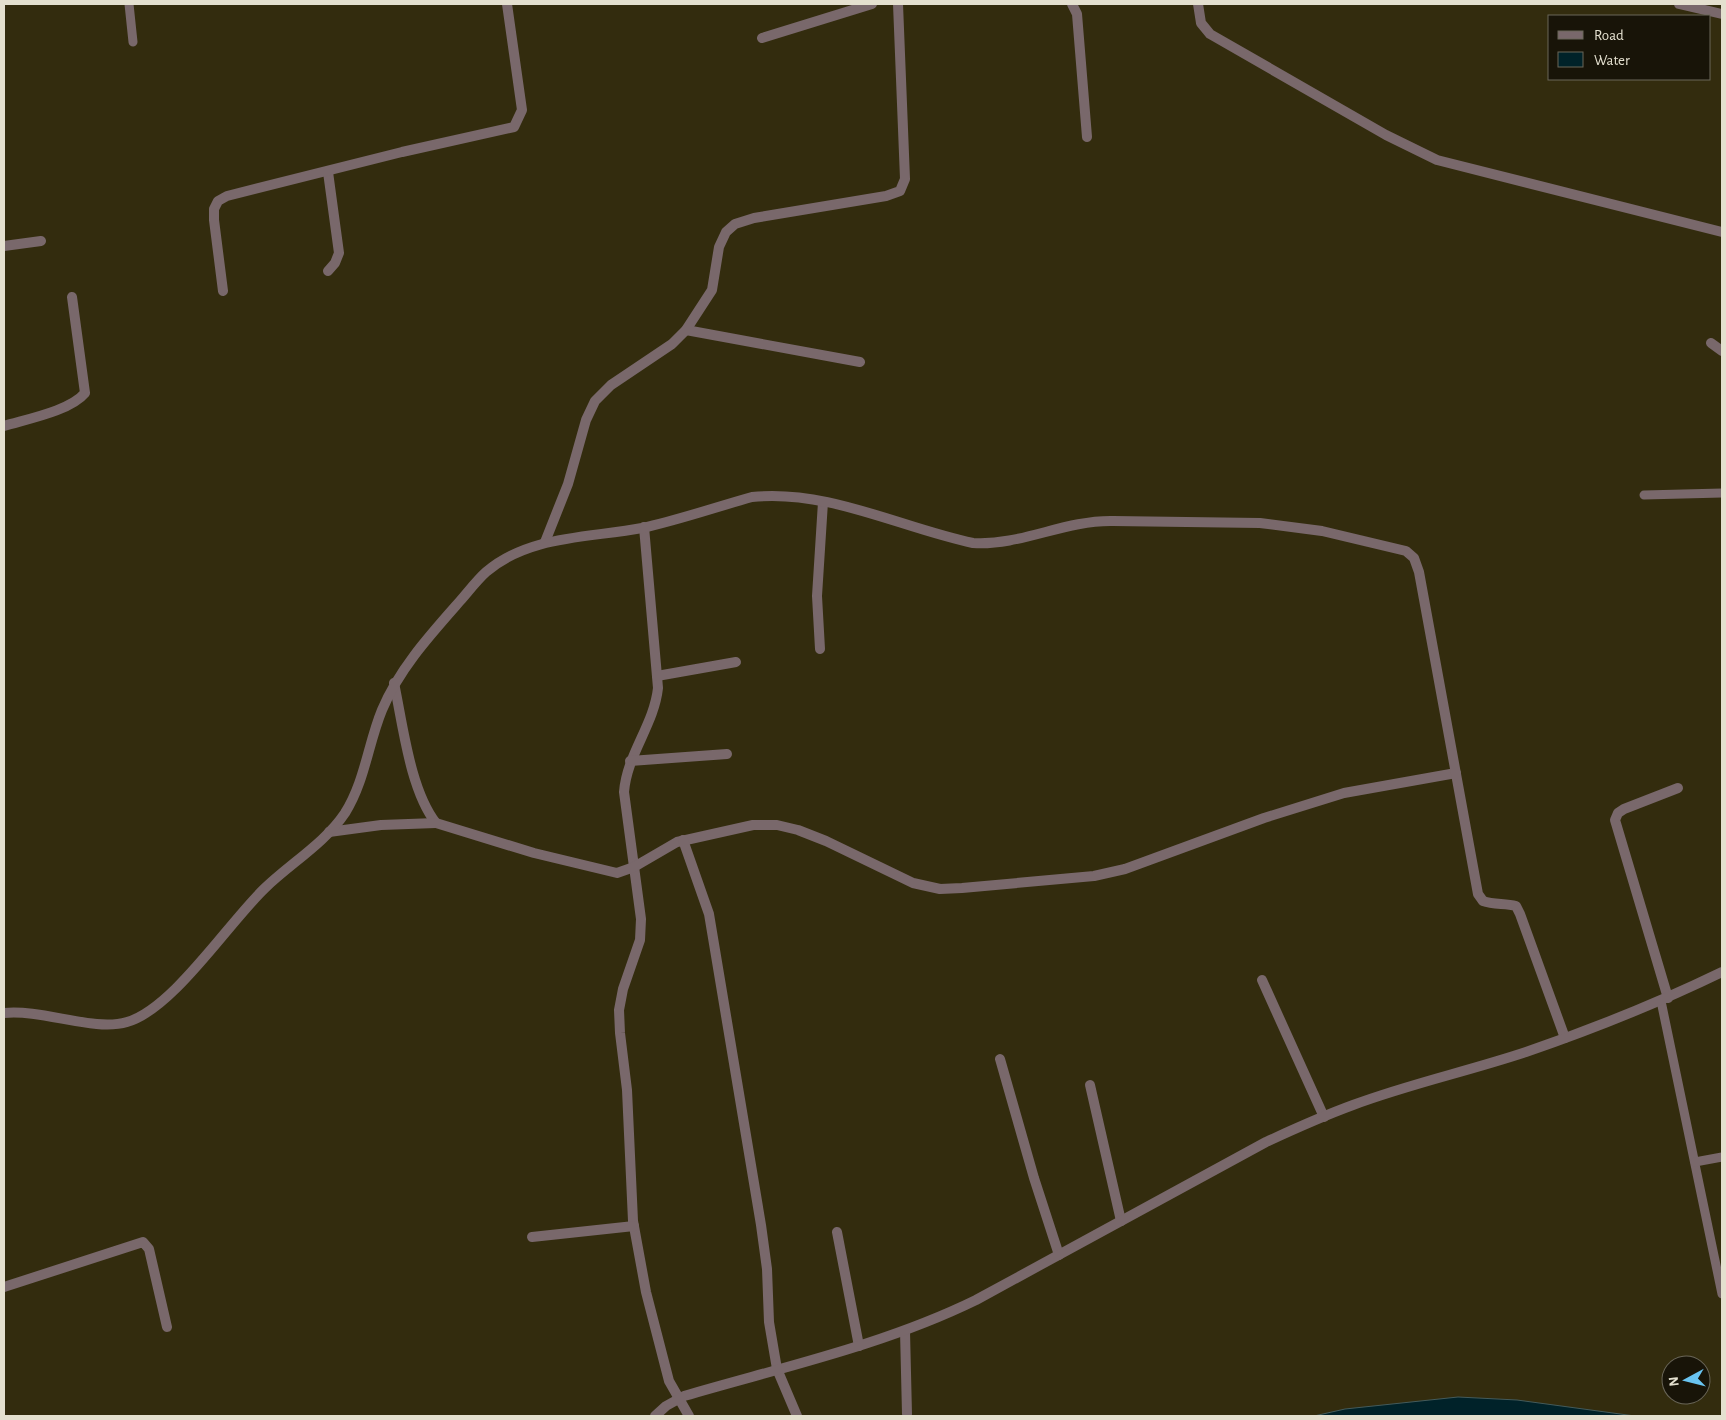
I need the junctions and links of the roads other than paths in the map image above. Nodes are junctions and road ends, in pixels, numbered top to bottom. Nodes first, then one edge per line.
1 (129, 4) edge
2 (507, 4) edge
3 (872, 4) edge
4 (898, 4) edge
5 (1072, 4) edge
6 (1198, 4) edge
7 (1679, 4) edge
8 (1722, 14) edge
9 (762, 38) dead end
10 (133, 42) dead end
11 (1086, 137) dead end
12 (328, 172) junction
13 (1722, 232) edge
14 (41, 241) dead end
15 (4, 246) edge
16 (328, 271) dead end
17 (224, 291) dead end
18 (72, 297) dead end
19 (686, 330) junction
20 (1711, 343) dead end
21 (1722, 351) edge
22 (860, 362) dead end
23 (4, 426) edge
24 (1722, 493) edge
25 (1644, 495) dead end
26 (823, 502) junction
27 (644, 527) junction
28 (545, 542) junction
29 (820, 649) dead end
30 (736, 662) dead end
31 (657, 676) junction
32 (394, 683) junction
33 (727, 754) dead end
34 (630, 761) junction
35 (1456, 773) junction
36 (1678, 788) dead end
37 (436, 823) junction
38 (329, 832) junction
39 (683, 840) junction
40 (634, 867) junction
41 (1722, 972) edge
42 (1262, 980) dead end
43 (1665, 1000) junction
44 (4, 1013) edge
45 (1565, 1038) junction
46 (1000, 1059) dead end
47 (1090, 1085) dead end
48 (1324, 1117) junction
49 (1722, 1157) edge
50 (1695, 1162) junction
51 (1121, 1221) junction
52 (634, 1226) junction
53 (837, 1232) dead end
54 (532, 1237) dead end
55 (1059, 1255) junction
56 (4, 1287) edge
57 (1722, 1294) edge
58 (166, 1327) dead end
59 (905, 1332) junction
60 (858, 1346) junction
61 (778, 1369) junction
62 (678, 1398) junction
63 (907, 1414) dead end
64 (655, 1416) edge
65 (689, 1416) edge
66 (797, 1416) edge

1 - 10 lane
2 - 12 street
3 - 9 street
4 - 19 street
5 - 11 street
6 - 13 street
7 - 8 street
12 - 16 street
12 - 17 street
14 - 15 street
18 - 23 street
19 - 22 street
19 - 28 street
20 - 21 street
24 - 25 lane
26 - 27 street
26 - 29 street
26 - 35 street
27 - 28 street
27 - 31 street
28 - 32 street
30 - 31 street
31 - 34 street
32 - 37 street
32 - 38 street
33 - 34 street
34 - 40 street
35 - 39 street
35 - 45 street
36 - 43 street
37 - 38 street
37 - 40 street
38 - 44 street
39 - 40 street
39 - 61 street
40 - 52 street
41 - 43 street
42 - 48 street
43 - 45 street
43 - 50 lane
45 - 48 street
46 - 55 street
47 - 51 street
48 - 51 street
49 - 50 lane
50 - 57 lane
51 - 55 street
52 - 54 street
52 - 62 street
53 - 60 street
55 - 59 street
56 - 58 street
59 - 60 street
59 - 63 street
60 - 61 street
61 - 62 street
61 - 66 street
62 - 64 street
62 - 65 street

